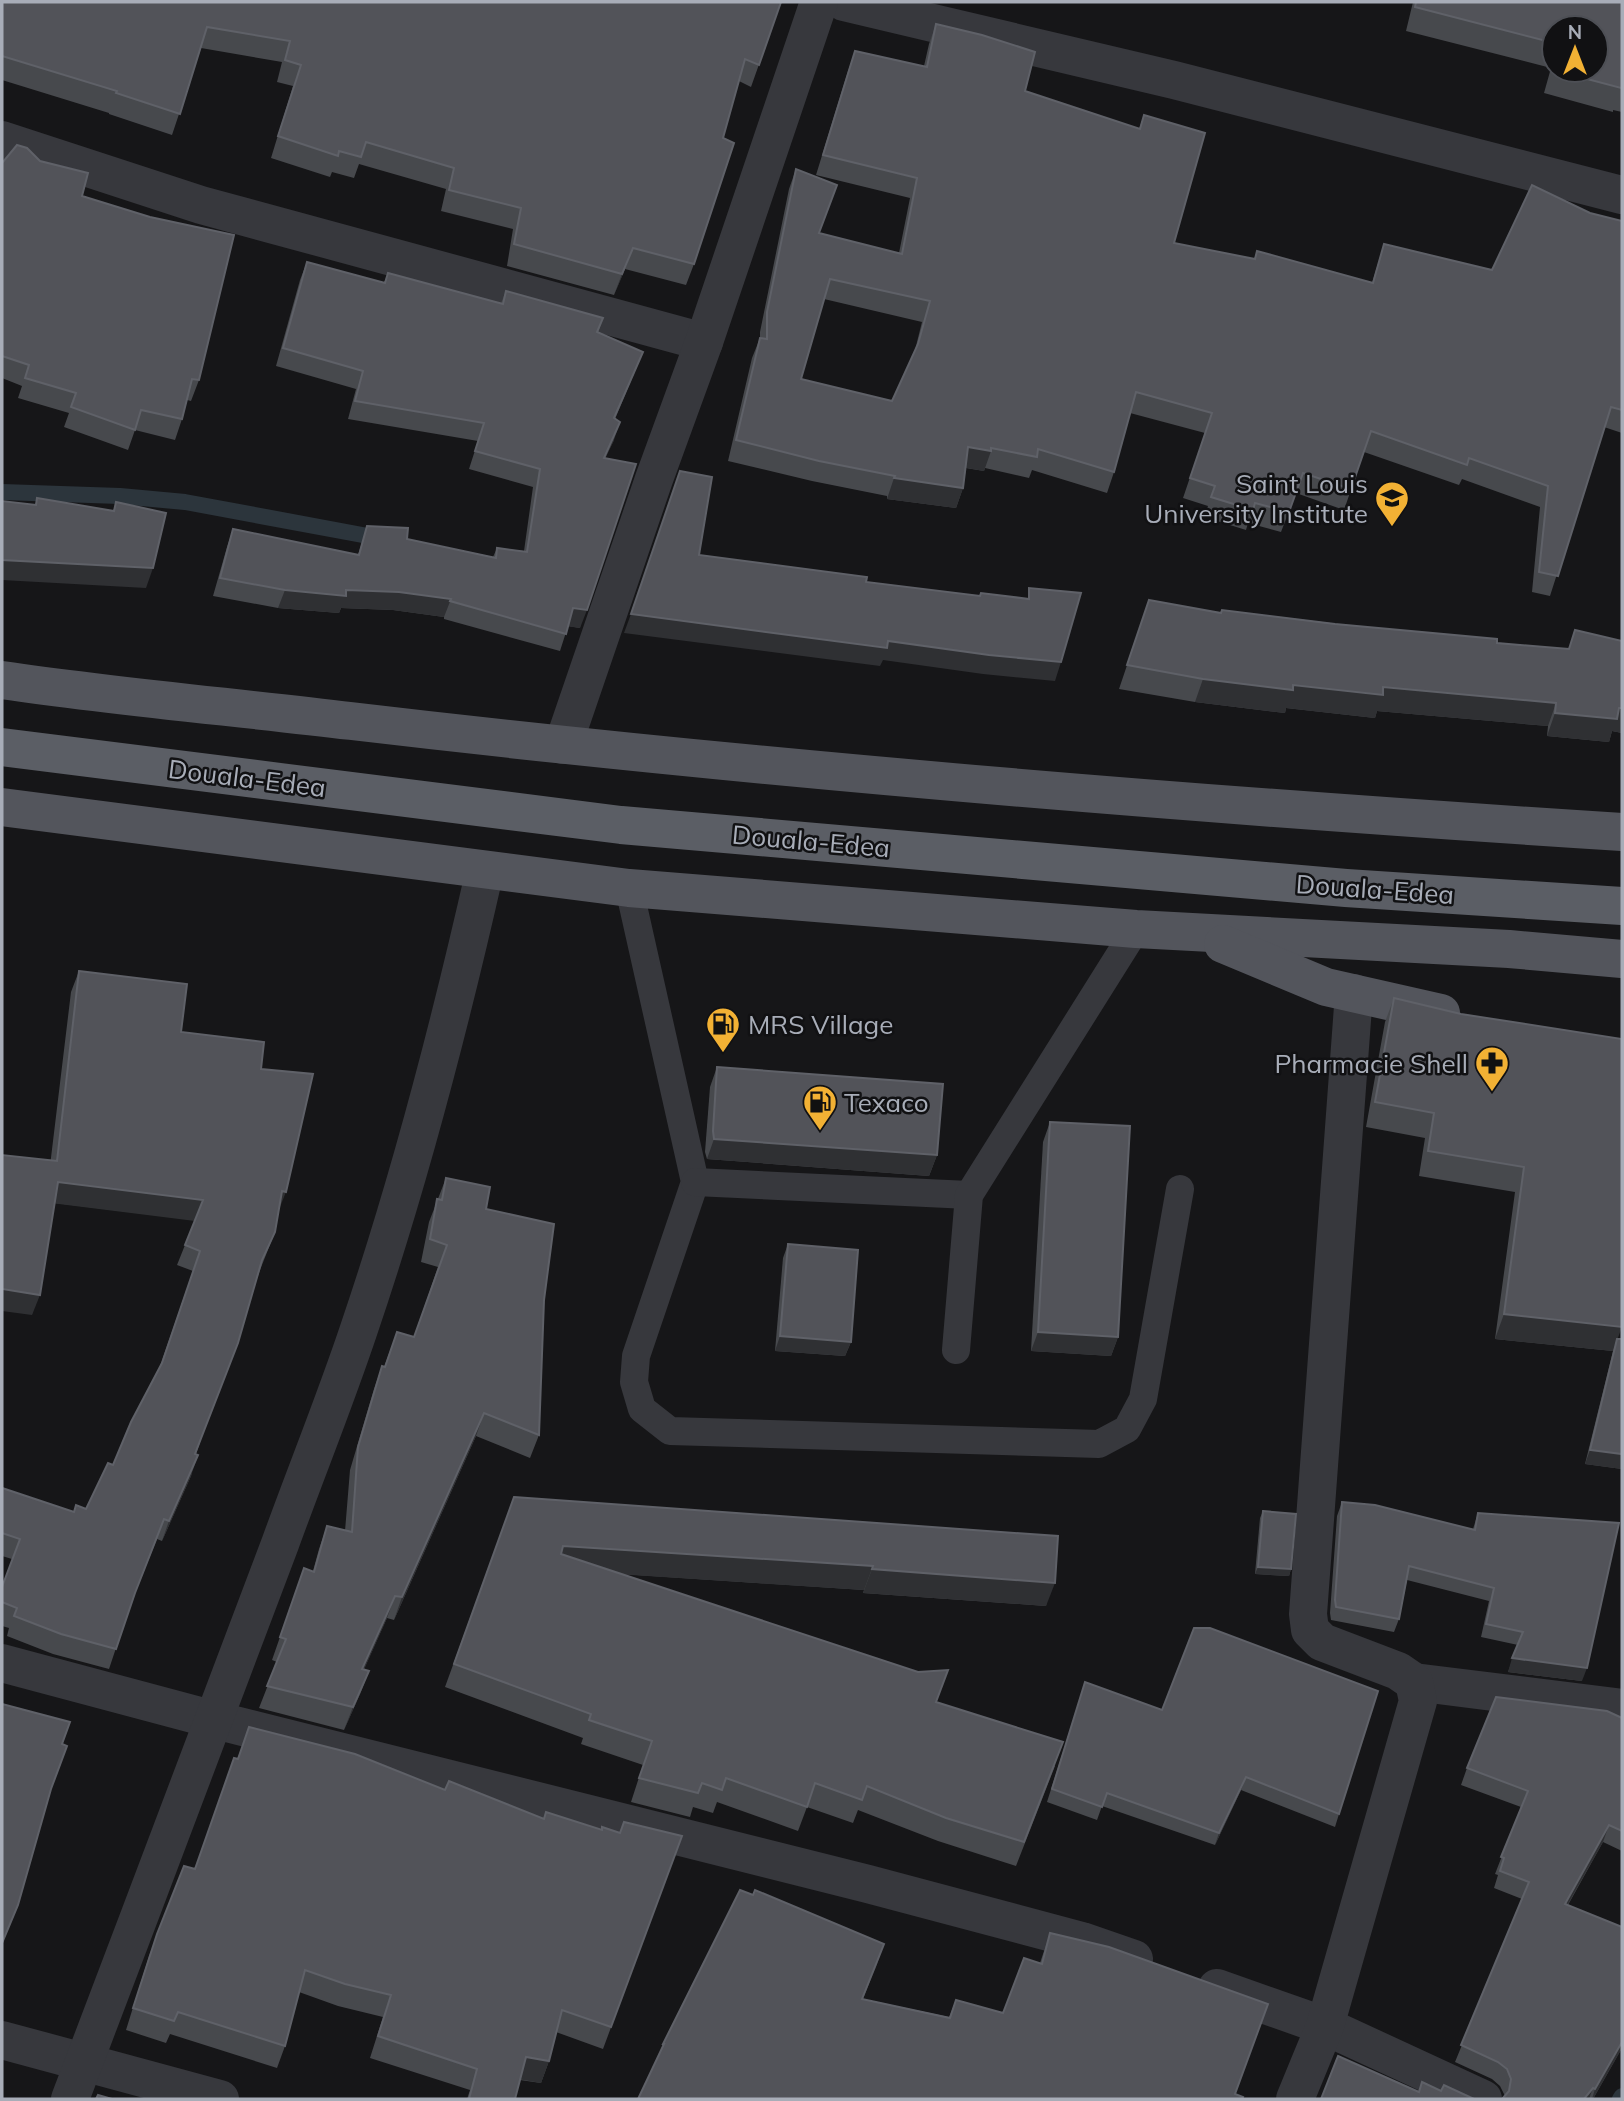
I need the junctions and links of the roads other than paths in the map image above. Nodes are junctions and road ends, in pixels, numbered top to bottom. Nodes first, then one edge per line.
1 (819, 2) edge
2 (844, 2) edge
3 (2, 140) edge
4 (1622, 195) edge
5 (704, 342) junction
6 (5, 680) edge
7 (563, 745) junction
8 (2, 747) edge
9 (2, 807) edge
10 (1622, 832) edge
11 (485, 870) junction
12 (629, 888) junction
13 (1622, 906) edge
14 (1136, 929) junction
15 (1195, 933) junction
16 (1622, 959) edge
17 (1354, 993) junction
18 (1475, 1020) edge
19 (695, 1182) junction
20 (1180, 1189) dead end
21 (969, 1195) junction
22 (956, 1350) dead end
23 (2, 1663) edge
24 (1414, 1682) junction
25 (1622, 1708) edge
26 (215, 1720) junction
27 (1325, 2026) junction
28 (2, 2040) edge
29 (84, 2062) junction
30 (70, 2099) edge
31 (220, 2099) edge
32 (1295, 2099) edge
33 (1483, 2099) edge

1 - 5 street
2 - 4 street
3 - 5 street
5 - 7 street
6 - 7 main road
7 - 10 main road
8 - 13 highway, Douala-Edea
9 - 11 main road
11 - 12 main road
11 - 26 street
12 - 14 main road
12 - 19 lane
14 - 15 main road
14 - 21 lane
15 - 16 main road
15 - 17 main road
17 - 18 main road
17 - 24 street
19 - 20 lane
19 - 21 lane
21 - 22 lane
23 - 26 street
24 - 25 street
24 - 27 street
26 - 27 street
26 - 29 street
27 - 32 street
27 - 33 street
28 - 29 street
29 - 30 street
29 - 31 street

